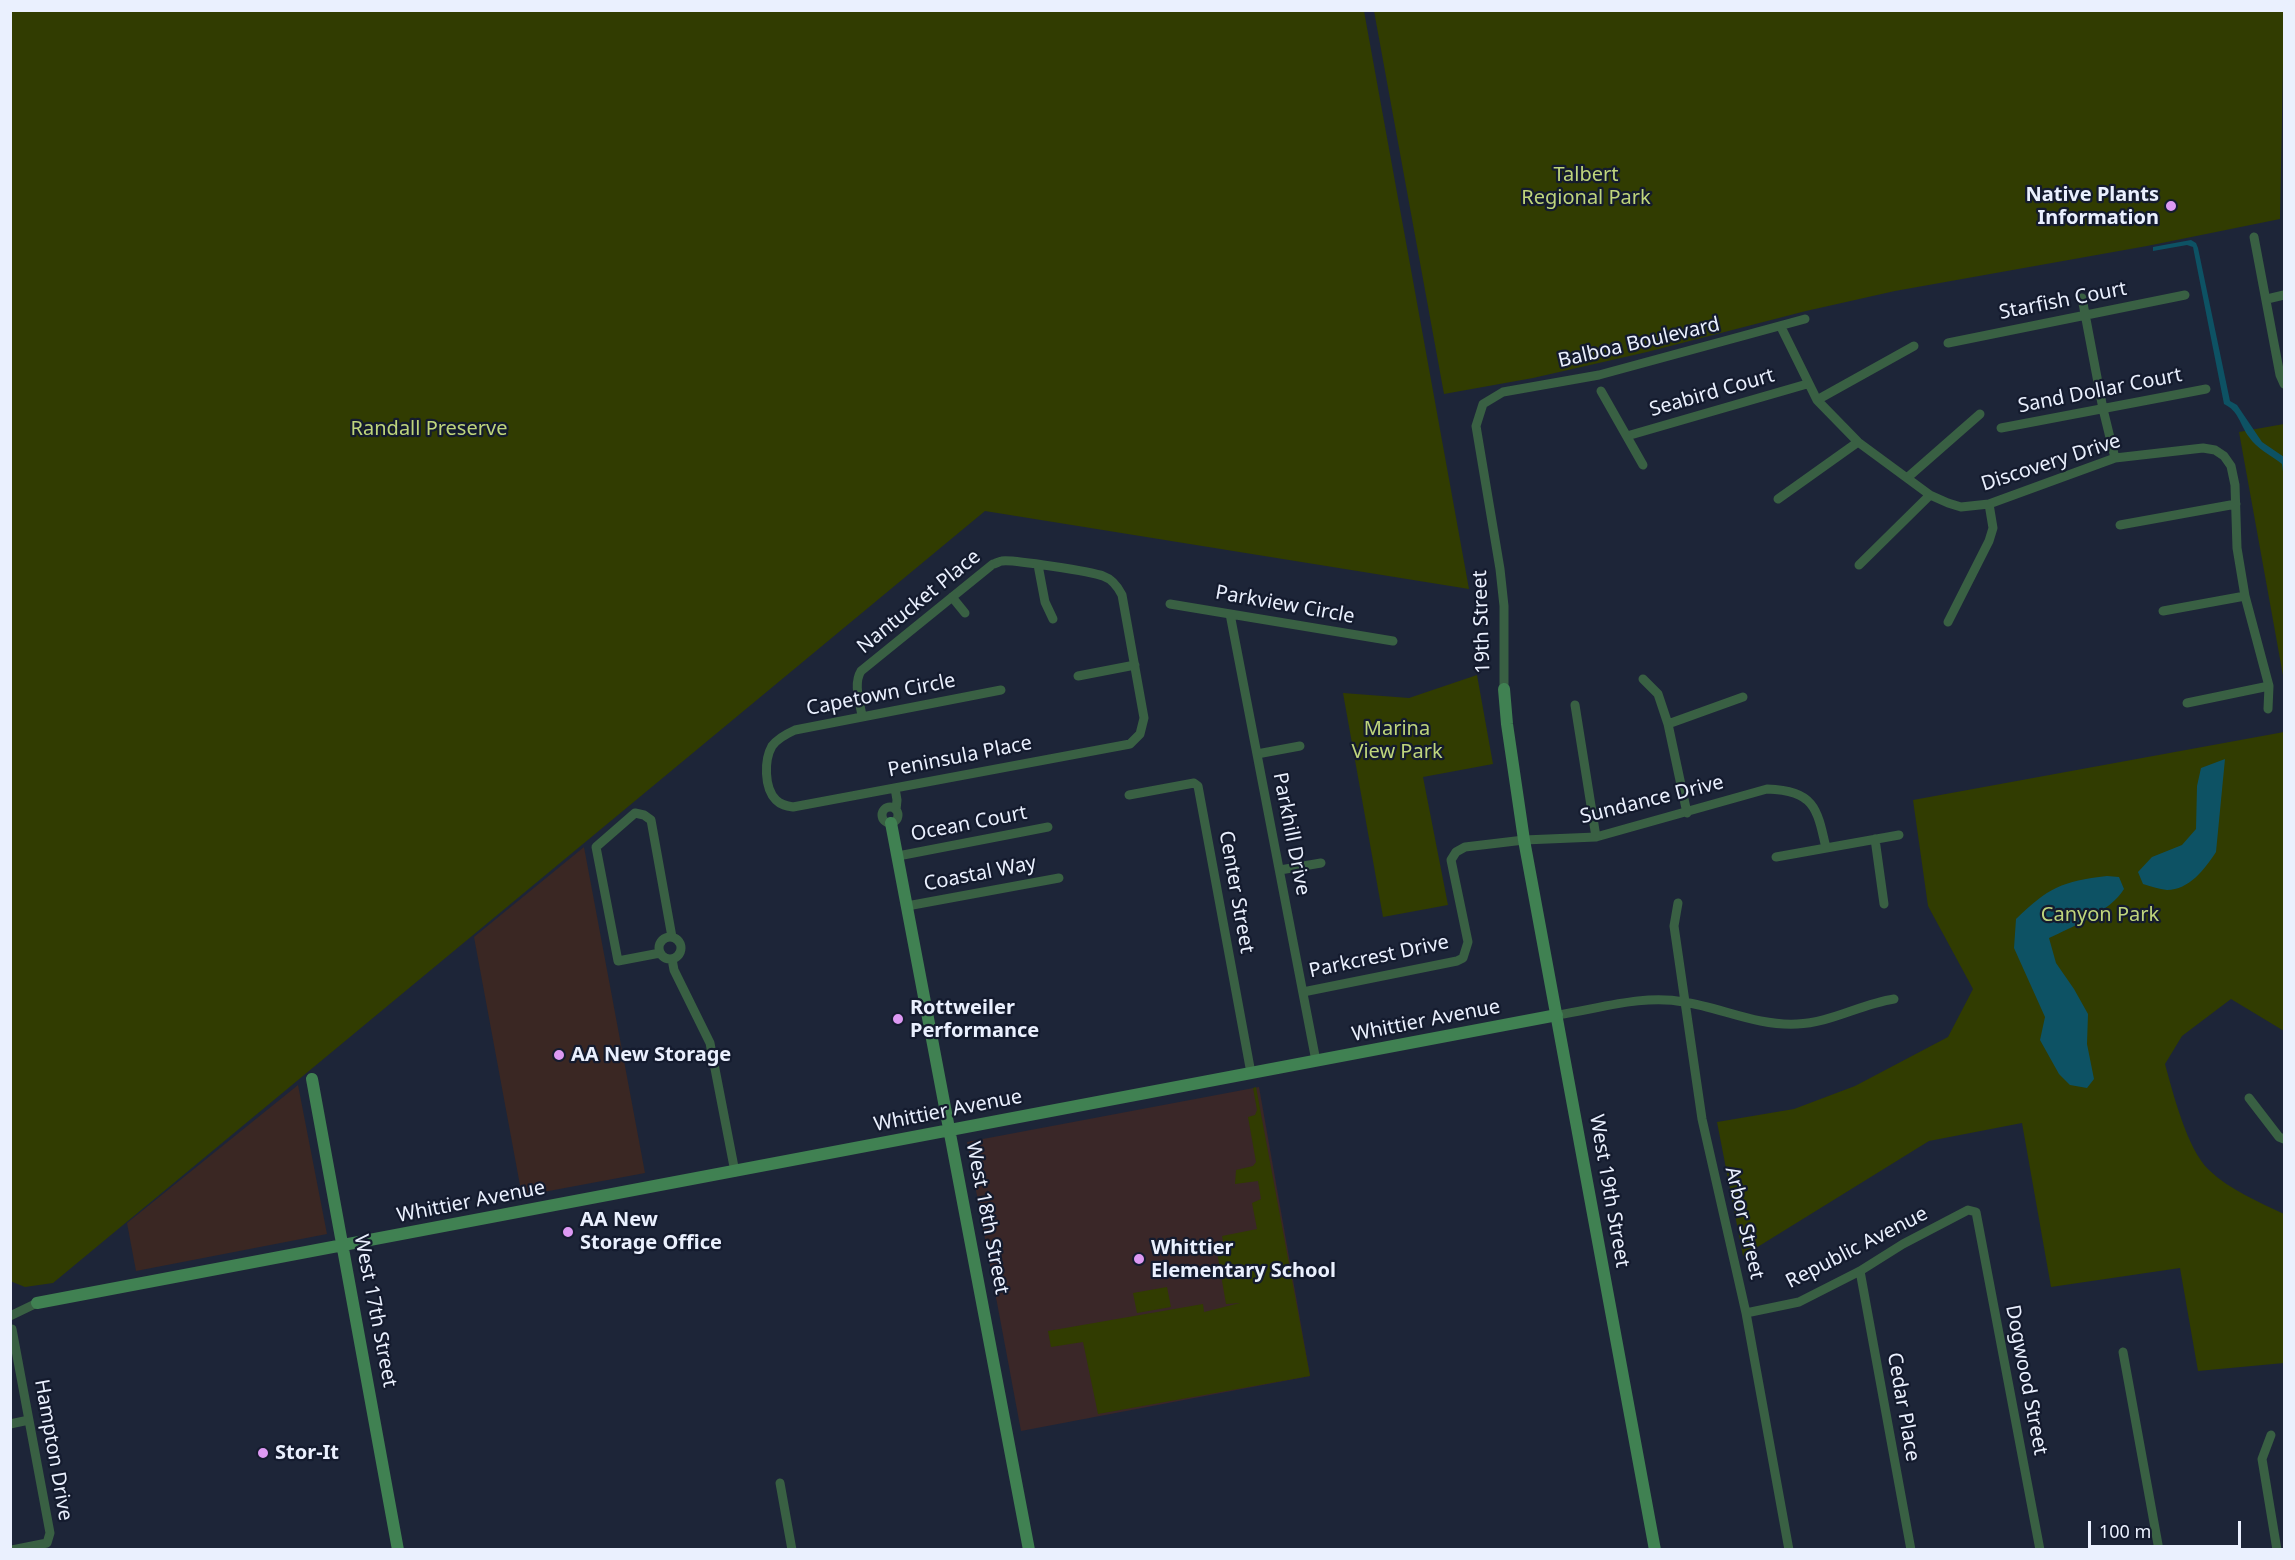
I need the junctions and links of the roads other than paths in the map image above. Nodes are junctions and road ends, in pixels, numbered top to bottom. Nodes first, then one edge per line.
1 (2254, 237) dead end
2 (2185, 295) dead end
3 (2284, 295) edge
4 (2082, 298) dead end
5 (2266, 299) junction
6 (2084, 315) junction
7 (1805, 319) dead end
8 (1781, 327) junction
9 (1948, 343) dead end
10 (1914, 346) dead end
11 (1807, 384) junction
12 (2284, 384) edge
13 (2206, 389) dead end
14 (1601, 391) dead end
15 (1817, 400) junction
16 (1483, 405) joint
17 (2103, 409) junction
18 (1980, 414) dead end
19 (2001, 428) dead end
20 (1627, 436) junction
21 (1858, 442) junction
22 (2115, 458) junction
23 (1643, 465) dead end
24 (1907, 478) junction
25 (1930, 495) junction
26 (1778, 499) dead end
27 (1989, 504) junction
28 (2236, 504) junction
29 (2120, 525) dead end
30 (1038, 565) junction
31 (1859, 565) dead end
32 (2245, 596) junction
33 (952, 597) junction
34 (1170, 604) dead end
35 (2163, 611) dead end
36 (965, 613) dead end
37 (1230, 614) junction
38 (1053, 620) dead end
39 (1948, 622) dead end
40 (1393, 641) dead end
41 (1135, 665) junction
42 (1078, 676) dead end
43 (1643, 679) dead end
44 (2269, 686) junction
45 (1504, 688) joint
46 (1001, 690) dead end
47 (1743, 697) dead end
48 (2187, 703) dead end
49 (1575, 705) dead end
50 (2268, 709) dead end
51 (862, 716) junction
52 (1668, 724) junction
53 (1299, 746) dead end
54 (1257, 754) junction
55 (895, 788) junction
56 (876, 792) junction
57 (1129, 795) dead end
58 (784, 806) joint
59 (896, 810) junction
60 (883, 811) junction
61 (1687, 813) junction
62 (891, 824) junction
63 (1048, 827) dead end
64 (1899, 835) dead end
65 (1596, 837) junction
66 (1875, 839) junction
67 (1524, 840) junction
68 (1826, 848) junction
69 (898, 856) junction
70 (1776, 857) dead end
71 (1321, 863) dead end
72 (1280, 870) junction
73 (1059, 878) dead end
74 (1678, 903) dead end
75 (1884, 904) dead end
76 (907, 906) junction
77 (672, 937) junction
78 (660, 953) junction
79 (672, 959) junction
80 (1303, 992) junction
81 (1894, 999) dead end
82 (1686, 1002) junction
83 (1557, 1015) junction
84 (1316, 1061) junction
85 (1251, 1074) junction
86 (312, 1079) dead end
87 (2249, 1098) dead end
88 (951, 1130) junction
89 (2284, 1139) edge
90 (735, 1172) junction
91 (1977, 1218) joint
92 (343, 1246) junction
93 (1860, 1271) junction
94 (37, 1303) joint
95 (1746, 1313) junction
96 (10, 1316) edge
97 (12, 1329) dead end
98 (2123, 1352) dead end
99 (13, 1353) edge
100 (29, 1420) junction
101 (10, 1424) edge
102 (2271, 1435) dead end
103 (780, 1483) dead end
104 (48, 1546) edge
105 (12, 1550) edge
106 (398, 1550) edge
107 (792, 1550) edge
108 (1029, 1550) edge
109 (1655, 1550) edge
110 (1789, 1550) edge
111 (1911, 1550) edge
112 (2040, 1550) edge
113 (2159, 1550) edge
114 (2277, 1550) edge

1 - 5 street
2 - 6 street, Starfish Court
3 - 5 street
4 - 6 street
5 - 12 street
6 - 9 street, Starfish Court
6 - 17 street
7 - 8 street, Balboa Boulevard
8 - 11 street, Discovery Drive
8 - 16 street, Balboa Boulevard
10 - 15 street
11 - 15 street, Discovery Drive
11 - 20 street, Seabird Court
13 - 17 street, Sand Dollar Court
14 - 20 street
15 - 21 street, Discovery Drive
16 - 45 street, 19th Street
17 - 19 street, Sand Dollar Court
17 - 22 street
18 - 24 street
20 - 23 street
21 - 24 street, Discovery Drive
21 - 26 street
22 - 27 street, Discovery Drive
22 - 28 street, Discovery Drive
24 - 25 street, Discovery Drive
25 - 27 street, Discovery Drive
25 - 31 street
27 - 39 street
28 - 29 street
28 - 32 street, Discovery Drive
30 - 33 street, Nantucket Place
30 - 38 street
30 - 41 street, Nantucket Place
32 - 35 street
32 - 44 street, Discovery Drive
33 - 36 street
33 - 51 street, Nantucket Place
34 - 37 street, Parkview Circle
37 - 40 street, Parkview Circle
37 - 54 street, Parkhill Drive
41 - 42 street
41 - 55 street, Peninsula Place
43 - 52 street
44 - 48 street
44 - 50 street, Discovery Drive
45 - 67 street, 19th Street
46 - 51 street, Capetown Circle
47 - 52 street
49 - 65 street
51 - 58 street, Capetown Circle
52 - 61 street
53 - 54 street
54 - 72 street, Parkhill Drive
55 - 56 street, Peninsula Place
55 - 59 street
56 - 58 street, Peninsula Place
56 - 60 street, West 18th Street
57 - 85 street, Center Street
59 - 60 street
59 - 62 street
60 - 62 street, West 18th Street
61 - 65 street, Sundance Drive
61 - 68 street, Sundance Drive
62 - 69 street, West 18th Street
63 - 69 street, Ocean Court
64 - 66 street
65 - 67 street, Sundance Drive
66 - 68 street
66 - 75 street
67 - 80 street, Parkcrest Drive
67 - 83 street, West 19th Street
68 - 70 street
69 - 76 street, West 18th Street
71 - 72 street
72 - 80 street, Parkhill Drive
73 - 76 street, Coastal Way
74 - 82 street, Arbor Street
76 - 88 street, West 18th Street
77 - 78 street
77 - 78 street
77 - 79 street
78 - 79 street
79 - 90 street
80 - 84 street, Parkhill Drive
81 - 82 street, Whittier Avenue
82 - 83 street, Whittier Avenue
82 - 95 street, Arbor Street
83 - 84 street, Whittier Avenue
83 - 109 street, West 19th Street
84 - 85 street, Whittier Avenue
85 - 88 street, Whittier Avenue
86 - 92 street, West 17th Street
87 - 89 street
88 - 90 street, Whittier Avenue
88 - 108 street, West 18th Street
90 - 92 street, Whittier Avenue
91 - 93 street, Republic Avenue
91 - 112 street, Dogwood Street
92 - 94 street, Whittier Avenue
92 - 106 street, West 17th Street
93 - 95 street, Republic Avenue
93 - 111 street, Cedar Place
94 - 96 street, Whittier Avenue
95 - 110 street, Arbor Street
97 - 99 street, Hampton Drive
98 - 113 street
99 - 100 street, Hampton Drive
100 - 101 street
100 - 104 street, Hampton Drive
102 - 114 street
103 - 107 street
104 - 105 street, Hampton Drive

